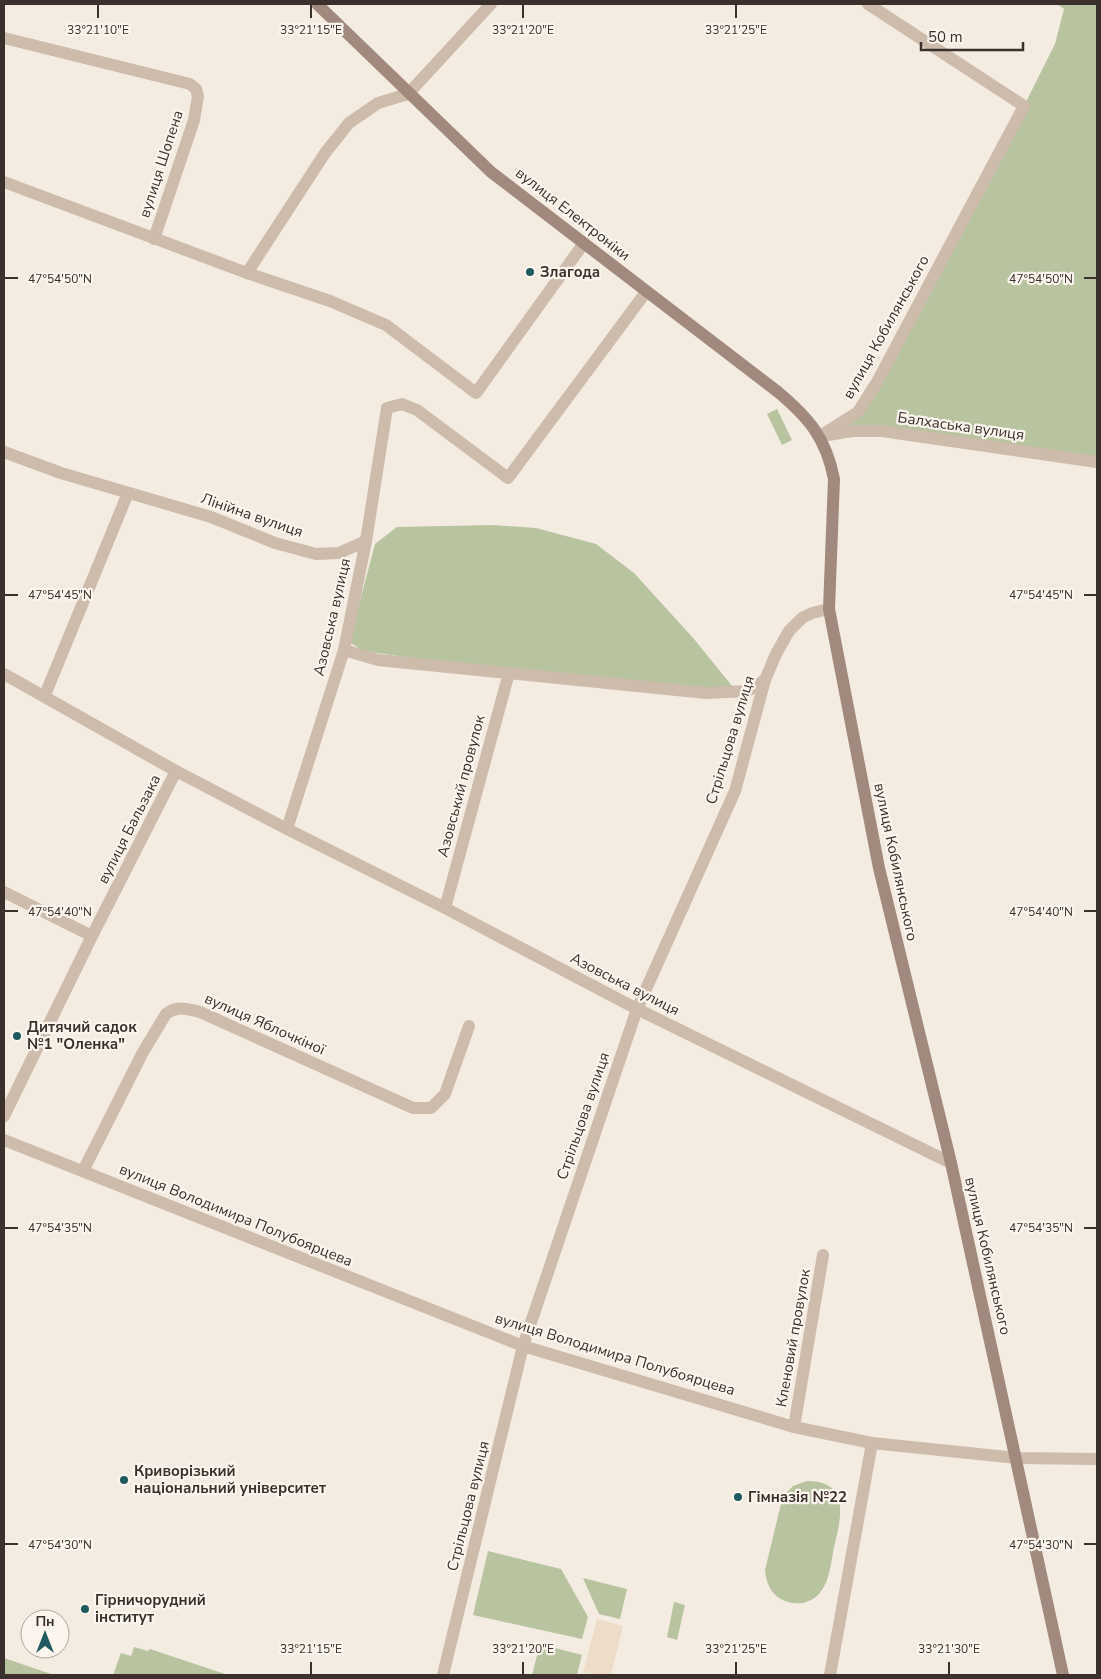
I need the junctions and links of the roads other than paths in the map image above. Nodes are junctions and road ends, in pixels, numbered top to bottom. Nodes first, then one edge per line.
1 (317, 4) edge
2 (490, 4) edge
3 (868, 4) edge
4 (4, 38) edge
5 (408, 94) junction
6 (4, 182) edge
7 (154, 239) junction
8 (584, 243) junction
9 (247, 273) junction
10 (646, 292) junction
11 (820, 436) junction
12 (4, 452) edge
13 (1097, 462) edge
14 (128, 492) junction
15 (366, 541) junction
16 (829, 609) junction
17 (344, 650) junction
18 (509, 673) junction
19 (4, 674) edge
20 (765, 680) junction
21 (45, 695) junction
22 (176, 771) junction
23 (287, 829) junction
24 (4, 892) edge
25 (444, 908) junction
26 (92, 936) junction
27 (637, 1009) junction
28 (469, 1026) dead end
29 (4, 1116) edge
30 (4, 1140) edge
31 (951, 1163) junction
32 (83, 1171) junction
33 (823, 1255) dead end
34 (524, 1346) junction
35 (794, 1426) junction
36 (872, 1443) junction
37 (1017, 1458) junction
38 (1097, 1459) edge
39 (443, 1675) edge
40 (830, 1675) edge
41 (1063, 1675) edge

1 - 5 main road, вулиця Електроніки
2 - 5 street
3 - 11 street, вулиця Кобилянського
4 - 7 street, вулиця Шопена
5 - 8 main road, вулиця Електроніки
5 - 9 street
6 - 7 street
7 - 9 street
8 - 9 street
8 - 10 main road, вулиця Електроніки
10 - 11 main road, вулиця Електроніки
10 - 15 street, Азовська вулиця
11 - 13 street, Балхаська вулиця
11 - 16 main road, вулиця Кобилянського
12 - 14 street, Лінійна вулиця
14 - 15 street, Лінійна вулиця
14 - 21 street
15 - 17 street, Азовська вулиця
16 - 20 street, Стрільцова вулиця
16 - 31 main road, вулиця Кобилянського
17 - 18 street
17 - 23 street, Азовська вулиця
18 - 20 street
18 - 25 street, Азовський провулок
19 - 21 street, Азовська вулиця
20 - 27 street, Стрільцова вулиця
21 - 22 street, Азовська вулиця
22 - 23 street, Азовська вулиця
22 - 26 street, вулиця Бальзака
23 - 25 street, Азовська вулиця
24 - 26 street
25 - 27 street, Азовська вулиця
26 - 29 street, вулиця Бальзака
27 - 31 street, Азовська вулиця
27 - 34 street, Стрільцова вулиця
28 - 32 street, вулиця Яблочкіної
30 - 32 street, вулиця Володимира Полубоярцева
31 - 37 main road, вулиця Кобилянського
32 - 34 street, вулиця Володимира Полубоярцева
33 - 35 street, Кленовий провулок
34 - 35 street, вулиця Володимира Полубоярцева
34 - 39 street, Стрільцова вулиця
35 - 36 street, вулиця Володимира Полубоярцева
36 - 37 street, вулиця Володимира Полубоярцева
36 - 40 street
37 - 38 street, вулиця Володимира Полубоярцева
37 - 41 main road, вулиця Кобилянського

